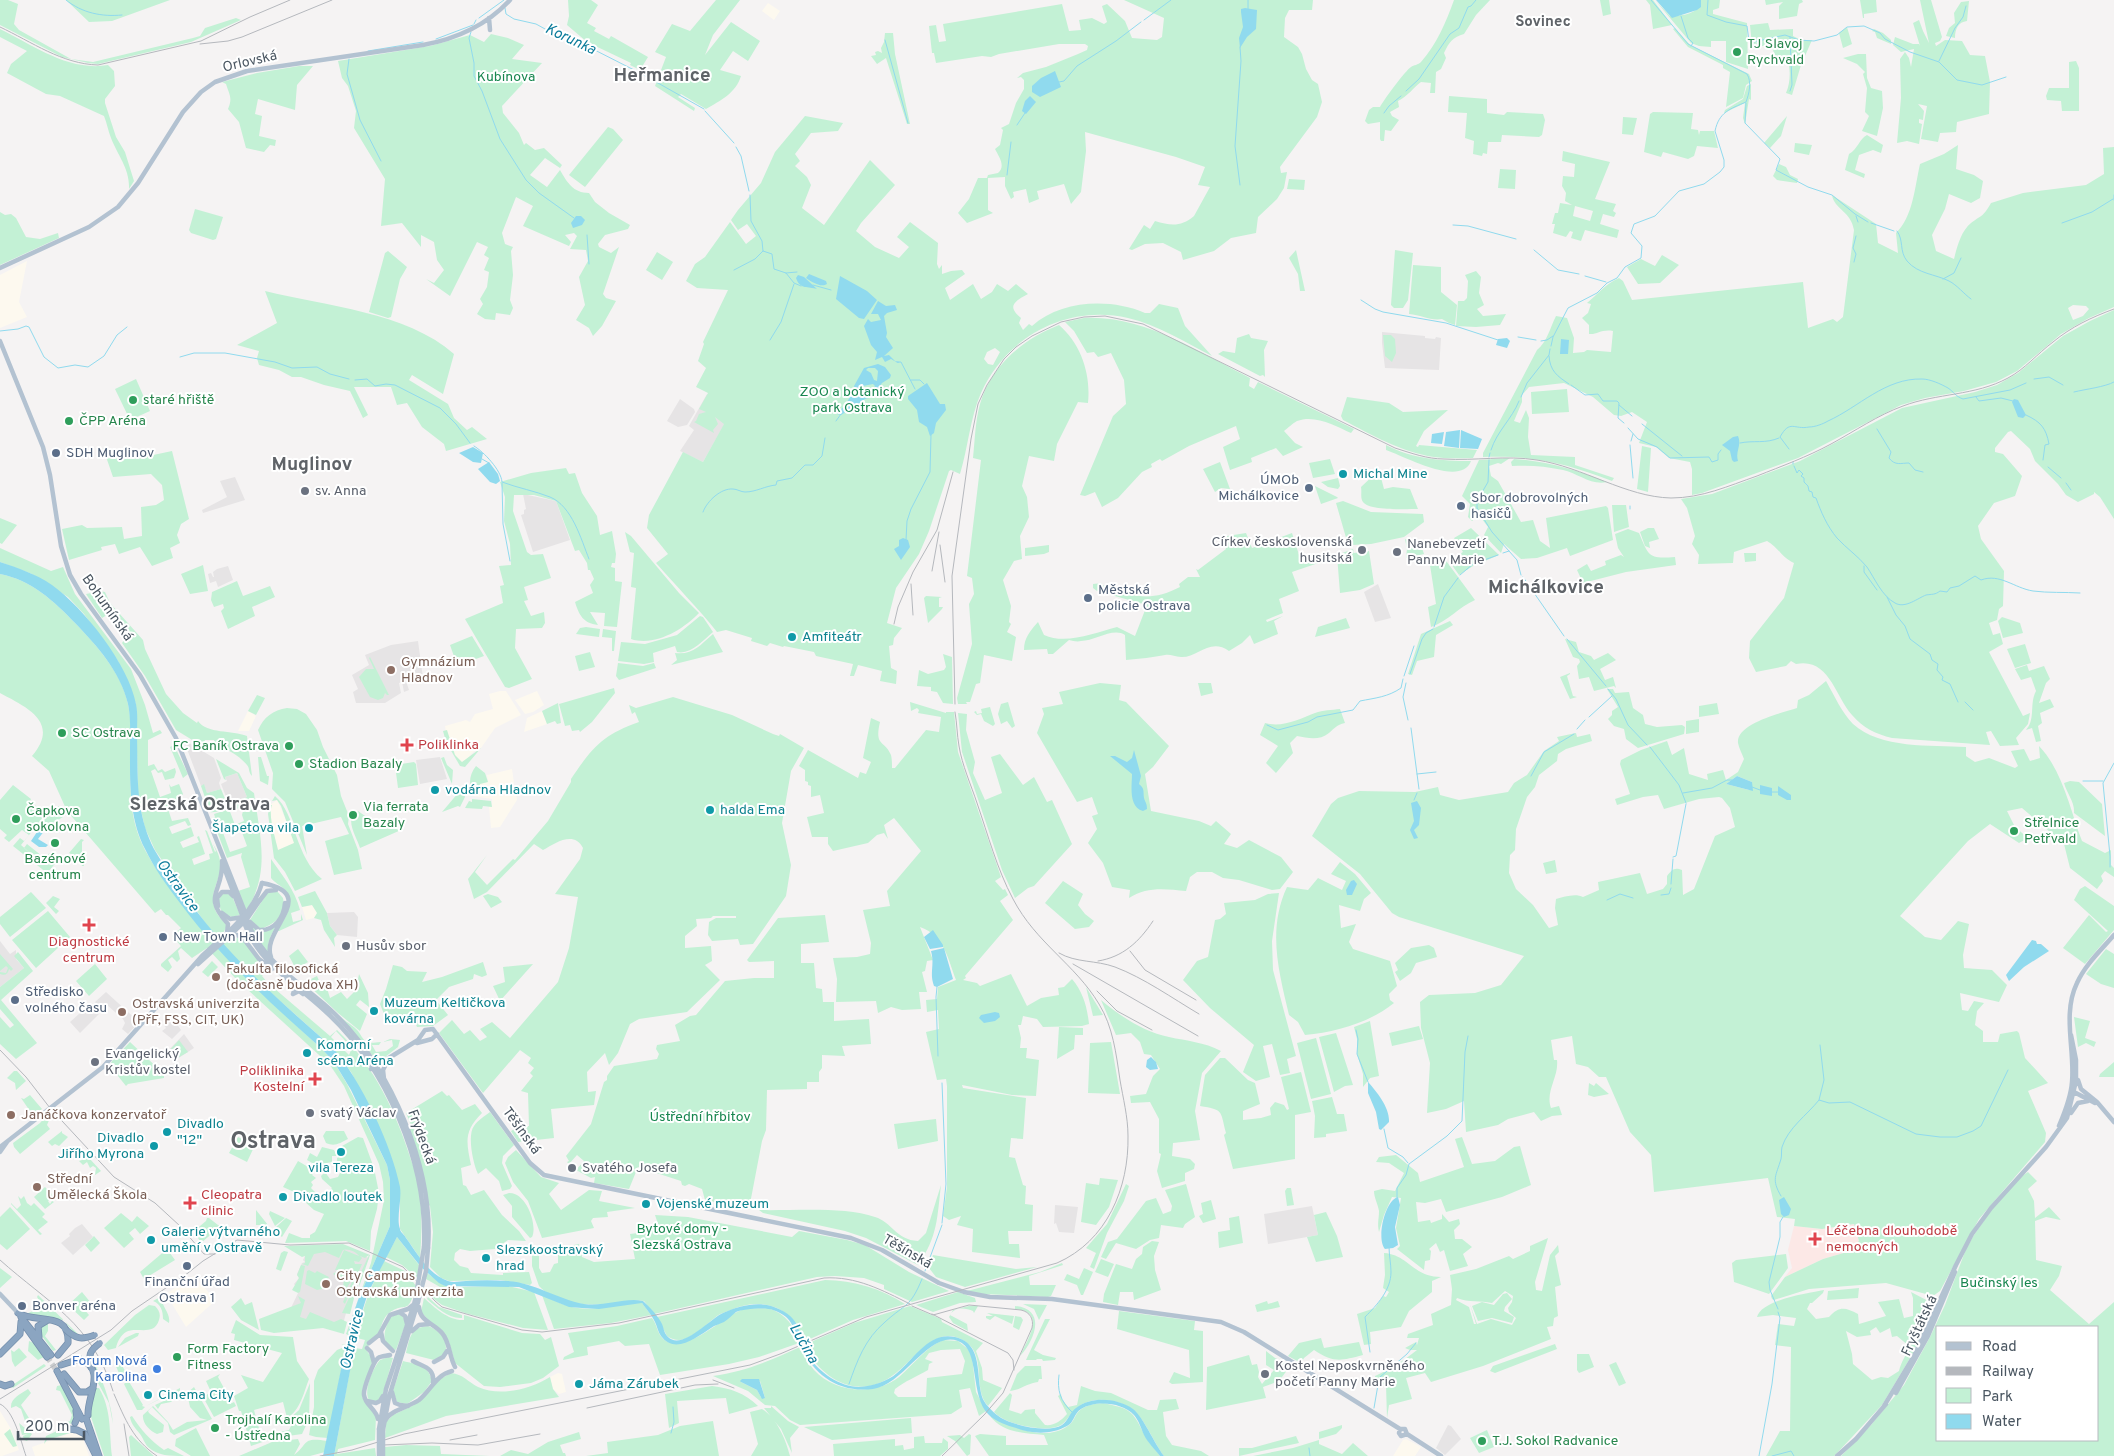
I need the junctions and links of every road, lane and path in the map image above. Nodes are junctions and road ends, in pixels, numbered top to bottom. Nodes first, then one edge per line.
1 (510, 0) edge
2 (489, 18) junction
3 (490, 30) dead end
4 (0, 268) edge
5 (0, 342) edge
6 (219, 847) junction
7 (222, 861) junction
8 (264, 884) junction
9 (278, 889) junction
10 (260, 900) junction
11 (243, 912) junction
12 (220, 914) junction
13 (248, 922) junction
14 (2114, 935) edge
15 (227, 936) junction
16 (278, 967) junction
17 (280, 974) junction
18 (340, 1022) junction
19 (2071, 1035) junction
20 (435, 1036) junction
21 (423, 1038) junction
22 (367, 1054) junction
23 (388, 1059) junction
24 (373, 1068) junction
25 (2076, 1073) junction
26 (384, 1082) junction
27 (2073, 1093) junction
28 (2090, 1098) junction
29 (393, 1102) junction
30 (2067, 1118) junction
31 (2114, 1122) edge
32 (2056, 1134) junction
33 (7, 1142) junction
34 (0, 1147) edge
35 (0, 1152) edge
36 (0, 1294) edge
37 (417, 1302) junction
38 (399, 1312) junction
39 (18, 1313) junction
40 (50, 1319) junction
41 (431, 1325) junction
42 (407, 1326) junction
43 (66, 1329) junction
44 (381, 1331) junction
45 (31, 1332) junction
46 (95, 1335) dead end
47 (405, 1338) junction
48 (36, 1342) junction
49 (100, 1342) dead end
50 (13, 1343) junction
51 (448, 1349) junction
52 (0, 1354) edge
53 (49, 1355) junction
54 (58, 1355) dead end
55 (413, 1361) dead end
56 (434, 1362) dead end
57 (374, 1363) junction
58 (92, 1369) junction
59 (395, 1369) junction
60 (61, 1370) junction
61 (393, 1381) junction
62 (0, 1384) edge
63 (433, 1384) junction
64 (9, 1385) dead end
65 (93, 1388) junction
66 (386, 1389) junction
67 (71, 1395) junction
68 (366, 1400) junction
69 (410, 1405) junction
70 (85, 1418) junction
71 (381, 1428) junction
72 (96, 1455) edge
73 (378, 1456) edge
74 (383, 1456) edge
75 (1441, 1456) edge
76 (1837, 1456) edge

1 - 2 main road, Orlovská
2 - 3 main road
2 - 4 main road, Orlovská
5 - 6 main road, Bohumínská
6 - 7 main road, Bohumínská
6 - 11 main road, Bohumínská
7 - 11 main road, Bohumínská
7 - 12 main road
8 - 9 main road
8 - 10 main road
8 - 11 main road, bridge
9 - 10 main road
9 - 13 main road
9 - 16 main road
10 - 15 main road, bridge
11 - 12 main road, bridge
11 - 12 main road
11 - 15 main road, bridge
12 - 15 main road
13 - 16 main road
13 - 17 main road
14 - 19 main road
15 - 17 main road
15 - 33 main road
16 - 18 main road
17 - 18 main road
18 - 22 main road, Frýdecká
18 - 24 main road, Frýdecká
19 - 25 main road
19 - 27 main road
20 - 21 main road
20 - 21 main road
20 - 75 main road, Těšínská
21 - 23 main road
22 - 23 main road
22 - 24 main road, Frýdecká
23 - 24 main road
23 - 26 main road
24 - 26 main road, Frýdecká
24 - 29 main road, Frýdecká
25 - 27 main road
25 - 28 main road
26 - 29 main road, Frýdecká
27 - 28 main road
27 - 30 main road
27 - 32 main road
28 - 30 main road
28 - 31 main road
29 - 37 main road, Frýdecká, bridge
30 - 32 main road
32 - 76 main road, Fryštátská
33 - 34 main road
33 - 35 main road
36 - 39 main road
37 - 38 main road
37 - 41 main road
37 - 42 main road
37 - 47 main road
38 - 42 main road
38 - 44 main road
39 - 40 highway
39 - 45 highway
39 - 50 highway
40 - 43 highway
40 - 53 highway
41 - 47 main road
41 - 51 main road
42 - 47 main road
43 - 46 highway, bridge
43 - 54 highway
44 - 57 main road
44 - 57 main road
45 - 48 highway
45 - 53 highway
47 - 59 main road
48 - 50 highway
48 - 53 highway
49 - 58 highway, bridge
50 - 52 highway
51 - 56 main road
51 - 63 main road
55 - 63 main road
57 - 68 main road
58 - 60 highway
58 - 65 highway
59 - 61 main road
59 - 66 main road
60 - 65 highway
60 - 67 highway
60 - 70 highway
61 - 69 main road
61 - 71 main road
62 - 64 highway
63 - 69 main road
65 - 70 highway
66 - 68 main road
66 - 71 main road
67 - 70 highway
67 - 72 highway
68 - 71 main road
69 - 71 main road
70 - 72 highway
70 - 72 highway
71 - 73 main road, bridge
71 - 74 main road, bridge

